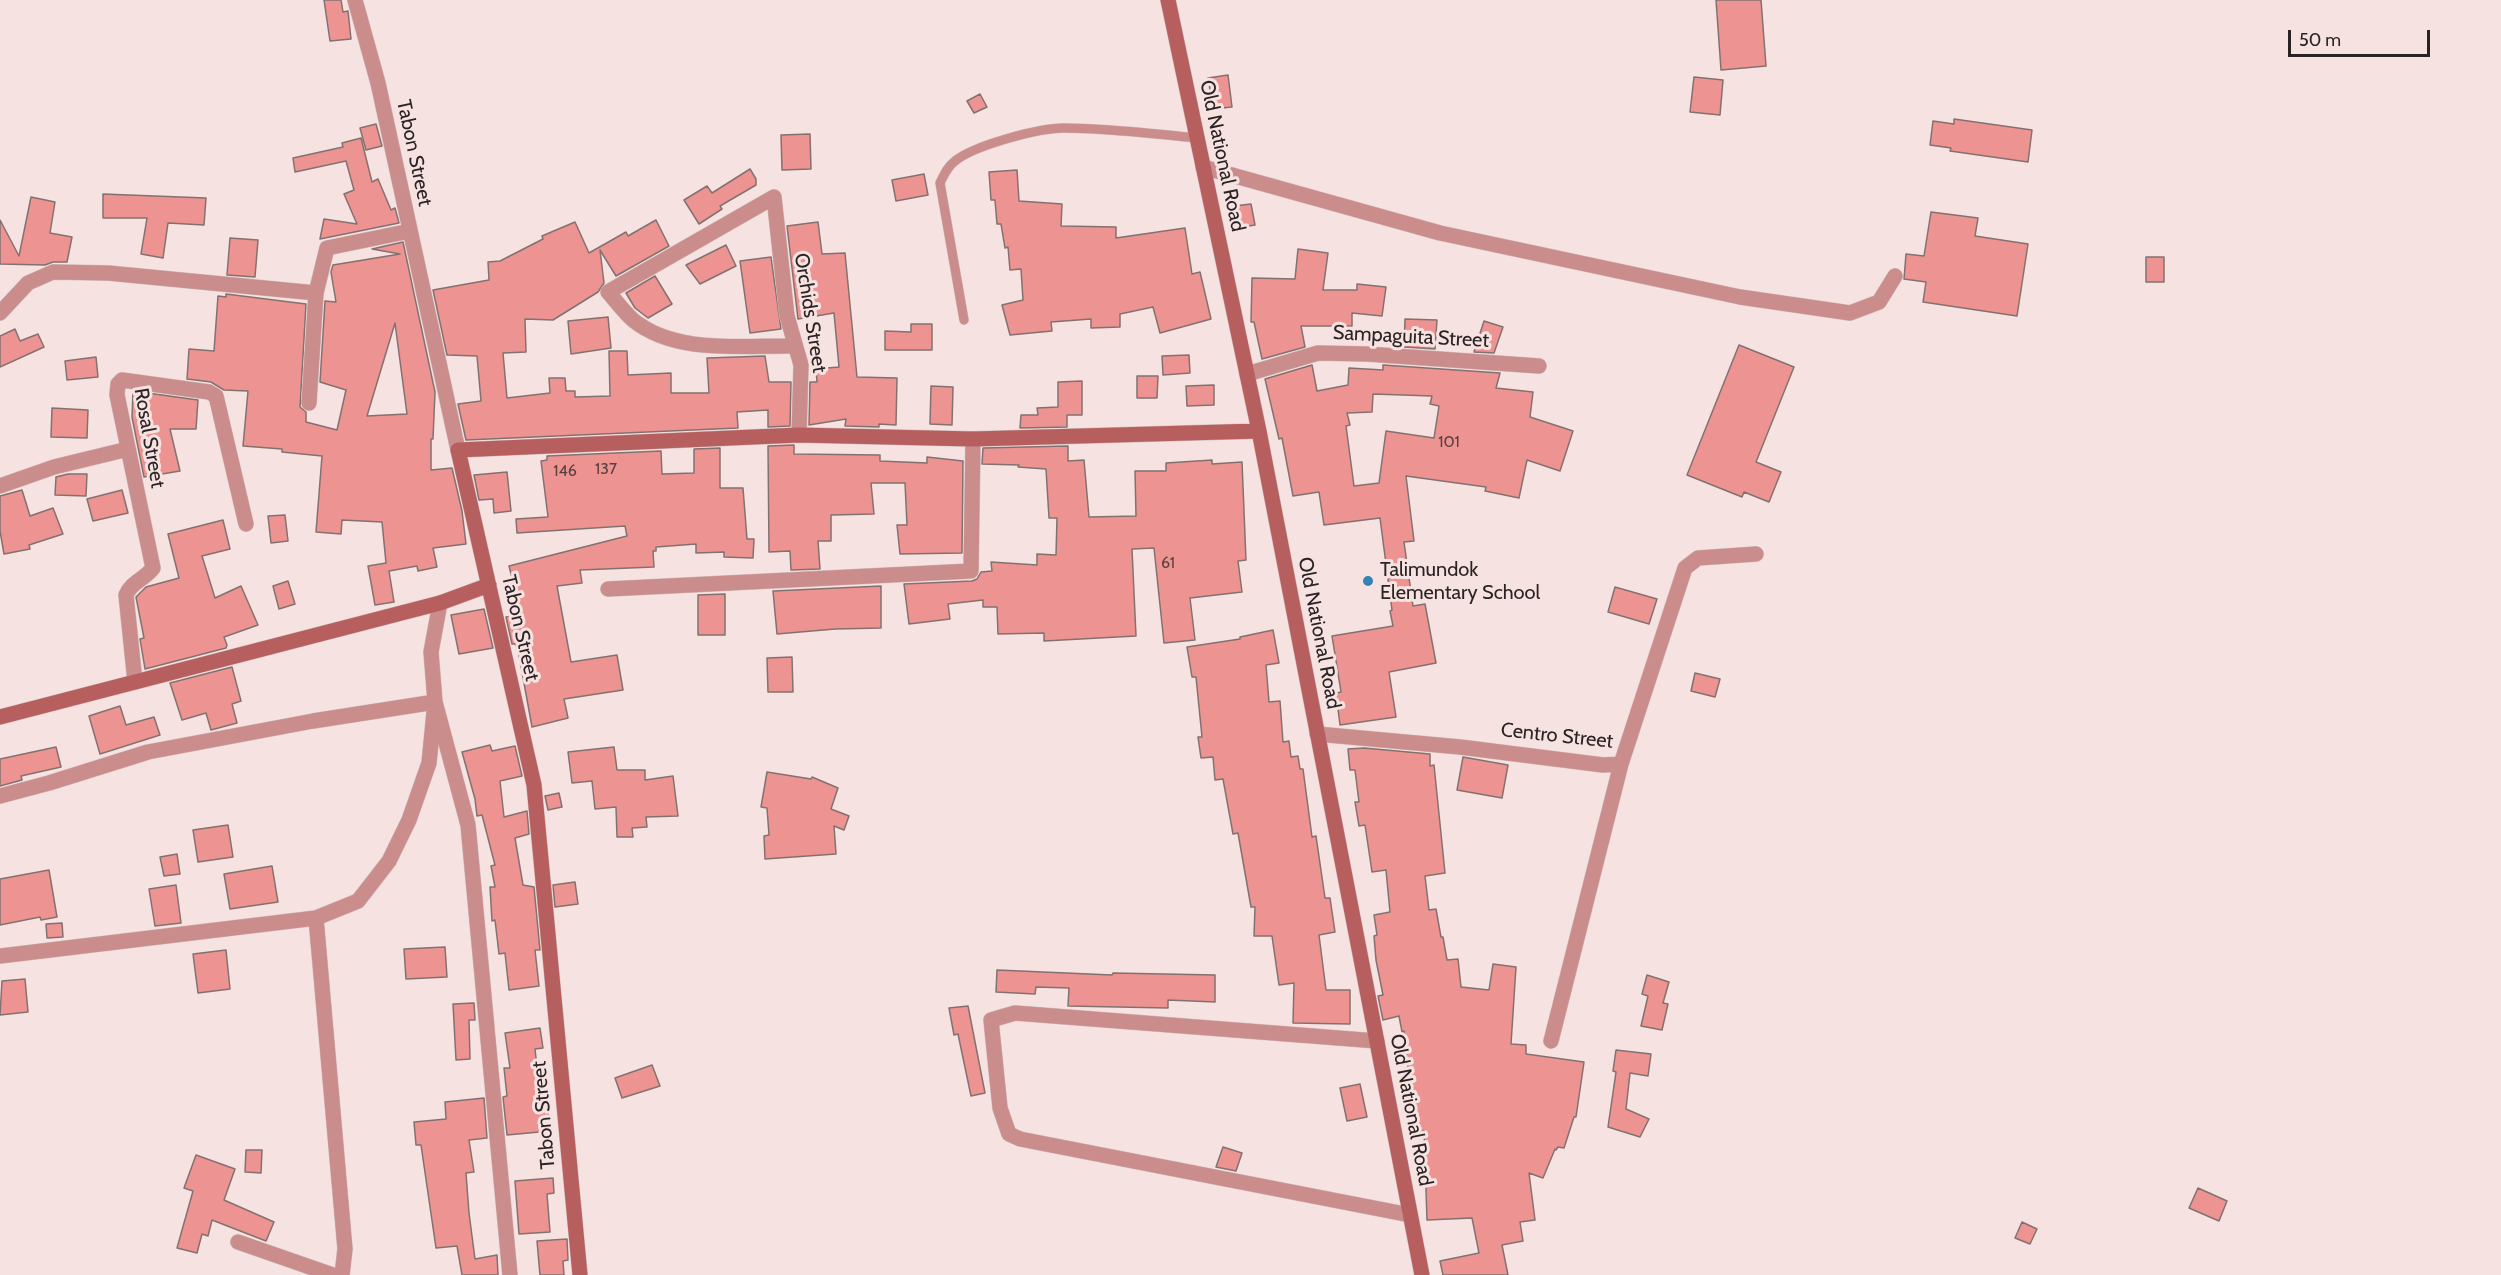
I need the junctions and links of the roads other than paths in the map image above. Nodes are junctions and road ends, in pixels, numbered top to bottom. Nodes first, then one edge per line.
1 (355, 0) edge
2 (1168, 0) edge
3 (1197, 138) junction
4 (1203, 167) junction
5 (410, 231) junction
6 (1895, 276) dead end
7 (316, 293) junction
8 (0, 313) edge
9 (964, 320) dead end
10 (795, 346) junction
11 (1539, 366) dead end
12 (1247, 374) junction
13 (309, 403) dead end
14 (1259, 431) junction
15 (799, 435) junction
16 (973, 439) junction
17 (128, 449) junction
18 (458, 450) junction
19 (0, 486) edge
20 (246, 524) dead end
21 (1756, 554) dead end
22 (489, 585) junction
23 (608, 589) dead end
24 (440, 603) junction
25 (135, 682) junction
26 (435, 702) junction
27 (0, 717) edge
28 (1317, 734) junction
29 (1621, 764) junction
30 (0, 796) edge
31 (316, 918) junction
32 (0, 956) edge
33 (1377, 1041) junction
34 (1551, 1041) dead end
35 (1410, 1215) junction
36 (238, 1242) dead end
37 (333, 1275) edge
38 (342, 1275) edge
39 (510, 1275) edge
40 (580, 1275) edge
41 (1422, 1275) edge

1 - 5 street, Tabon Street
2 - 3 street, Old National Road
3 - 4 street, Old National Road
3 - 9 lane
4 - 6 street
4 - 12 street, Old National Road
5 - 7 street
5 - 18 street, Tabon Street
7 - 8 street
7 - 13 street
10 - 10 street, Orchids Street
10 - 15 street, Orchids Street
11 - 12 street, Sampaguita Street
12 - 14 street, Old National Road
14 - 16 street
14 - 28 street, Old National Road
15 - 16 street
15 - 18 street
16 - 23 street
17 - 19 street
17 - 20 street, Rosal Street
17 - 25 street, Rosal Street
18 - 22 street, Tabon Street
21 - 29 street, Centro Street
22 - 24 street
22 - 40 street, Tabon Street
24 - 25 street
24 - 26 street
25 - 27 street
26 - 30 street
26 - 31 street
26 - 39 street
28 - 29 street, Centro Street
28 - 33 street, Old National Road
29 - 34 street
31 - 32 street
31 - 38 street
33 - 35 street, Old National Road
33 - 35 street
35 - 41 street, Old National Road
36 - 37 street

